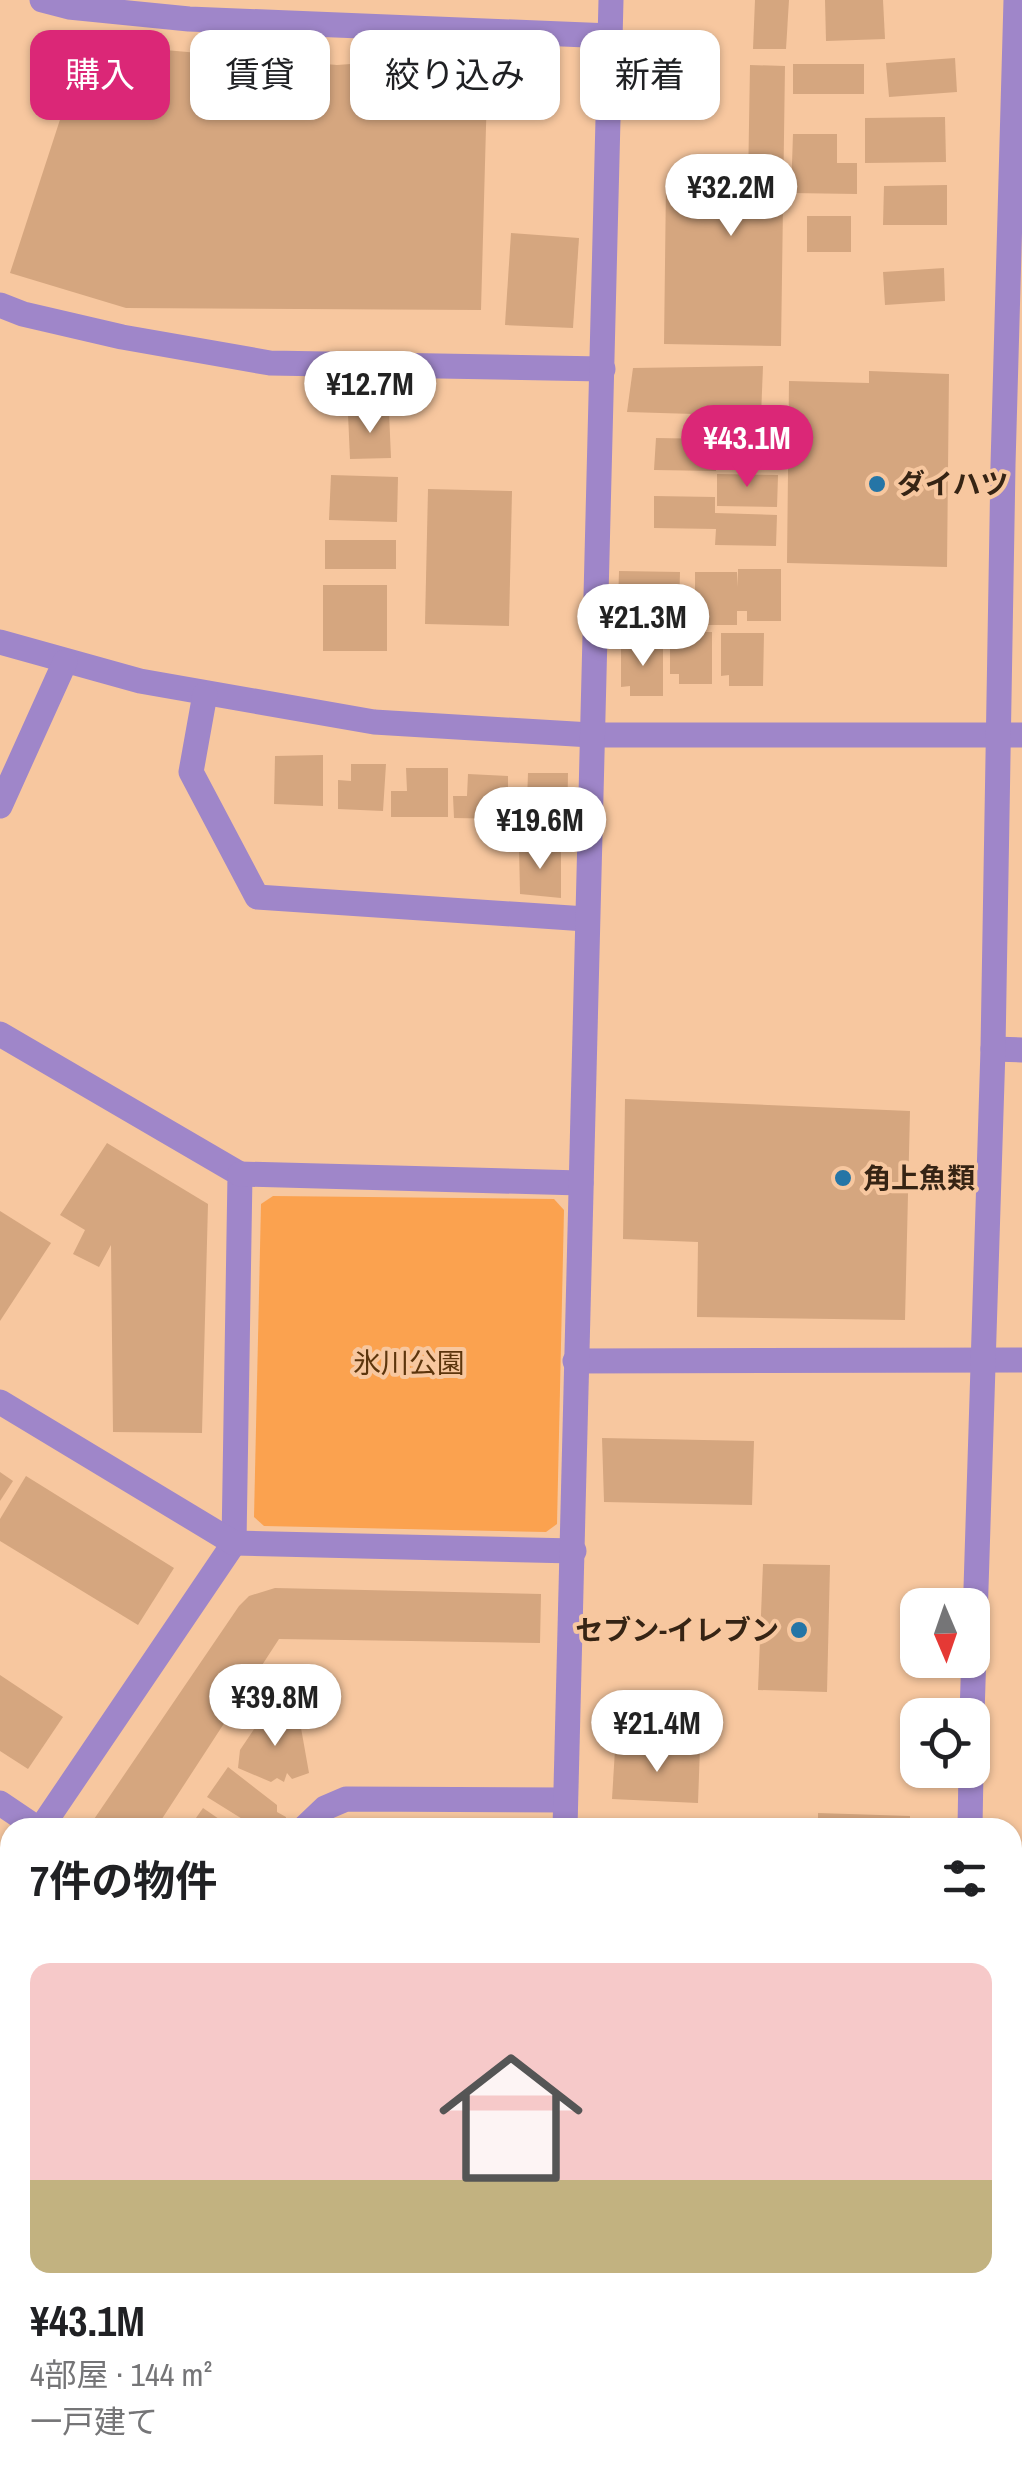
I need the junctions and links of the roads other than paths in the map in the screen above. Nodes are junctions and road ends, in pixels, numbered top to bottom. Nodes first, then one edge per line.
1 (42, 0) edge
2 (612, 0) edge
3 (1016, 0) edge
4 (611, 30) edge
5 (580, 35) edge
6 (609, 120) edge
7 (0, 305) edge
8 (603, 369) junction
9 (1012, 465) edge
10 (0, 642) edge
11 (65, 662) junction
12 (205, 694) junction
13 (592, 734) junction
14 (1010, 735) edge
15 (0, 806) edge
16 (586, 919) junction
17 (0, 1034) edge
18 (992, 1049) junction
19 (1022, 1050) edge
20 (240, 1174) junction
21 (581, 1183) junction
22 (981, 1360) junction
23 (1022, 1360) edge
24 (575, 1361) junction
25 (0, 1402) edge
26 (234, 1543) junction
27 (574, 1551) junction
28 (972, 1698) edge
29 (971, 1788) edge
30 (565, 1800) junction
31 (0, 1803) edge
32 (23, 1818) edge
33 (46, 1818) edge
34 (314, 1818) edge
35 (565, 1818) edge
36 (970, 1818) edge

1 - 5 street
2 - 4 street
3 - 9 street
6 - 8 street
7 - 8 street
8 - 13 street
9 - 14 street
10 - 11 street
11 - 12 street
11 - 15 street
12 - 13 street
12 - 16 street
13 - 14 street
13 - 16 street
14 - 18 street
16 - 21 street
17 - 20 street
18 - 19 street
18 - 22 street
20 - 21 street
20 - 26 street
21 - 24 street
22 - 23 street
22 - 24 street
22 - 28 street
24 - 27 street
25 - 26 street
26 - 27 street
26 - 33 street
27 - 30 street
29 - 36 street
30 - 34 street
30 - 35 street
31 - 32 street

